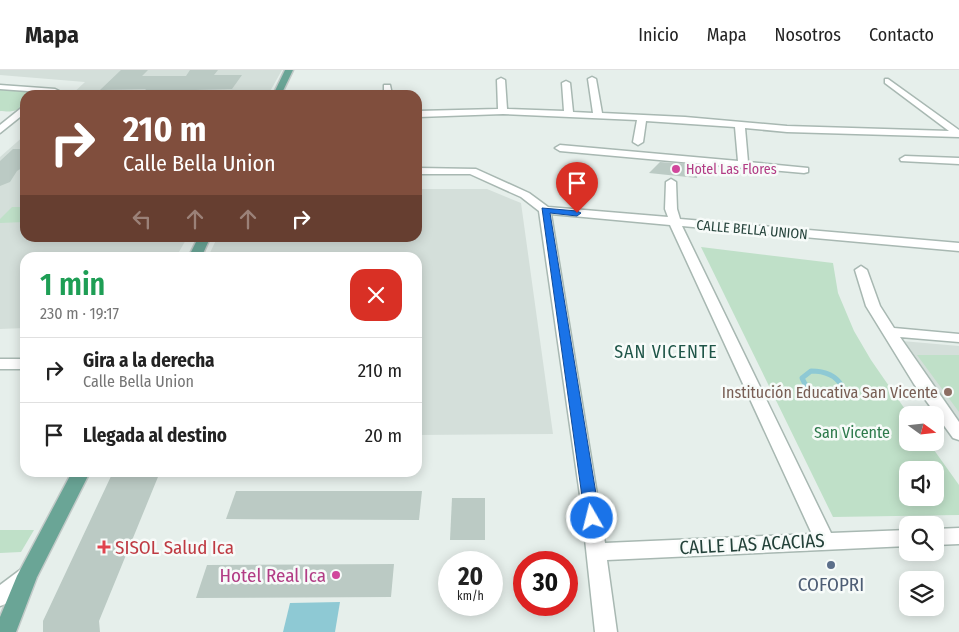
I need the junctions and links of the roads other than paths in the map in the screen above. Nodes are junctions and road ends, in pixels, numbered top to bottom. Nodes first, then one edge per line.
1 (289, 70) edge
2 (592, 79) dead end
3 (501, 80) dead end
4 (888, 81) dead end
5 (566, 83) dead end
6 (0, 87) edge
7 (28, 90) edge
8 (279, 90) edge
9 (503, 111) junction
10 (20, 112) edge
11 (0, 114) edge
12 (422, 114) edge
13 (570, 114) junction
14 (17, 115) junction
15 (598, 115) junction
16 (642, 118) junction
17 (740, 126) junction
18 (0, 130) edge
19 (959, 134) edge
20 (638, 142) dead end
21 (560, 148) dead end
22 (905, 159) dead end
23 (959, 162) edge
24 (743, 165) junction
25 (804, 170) dead end
26 (422, 171) edge
27 (671, 182) dead end
28 (545, 210) junction
29 (675, 223) junction
30 (959, 247) edge
31 (861, 270) dead end
32 (890, 332) junction
33 (959, 338) edge
34 (0, 364) edge
35 (20, 364) edge
36 (959, 434) edge
37 (78, 477) edge
38 (959, 536) edge
39 (944, 537) edge
40 (899, 538) edge
41 (825, 541) junction
42 (597, 552) junction
43 (27, 576) joint
44 (7, 604) edge
45 (5, 632) edge
46 (14, 632) edge
47 (606, 632) edge

1 - 8 main road
2 - 15 street
3 - 9 street
4 - 19 street
5 - 13 street
6 - 7 street
9 - 12 street
9 - 13 street
10 - 14 street
11 - 14 street
13 - 15 street
14 - 18 street
15 - 16 street
16 - 17 street
16 - 20 street
17 - 19 street
17 - 24 street
21 - 24 street
22 - 23 street
24 - 25 street
26 - 28 street
27 - 29 street
28 - 29 street, CALLE BELLA UNION
28 - 42 street
29 - 30 street, CALLE BELLA UNION
29 - 41 street
31 - 32 street
32 - 33 street
32 - 36 street
34 - 35 street
37 - 43 main road
38 - 39 street
40 - 41 street, CALLE LAS ACACIAS
41 - 42 street, CALLE LAS ACACIAS
42 - 47 street
43 - 44 street
44 - 45 main road
44 - 46 main road

